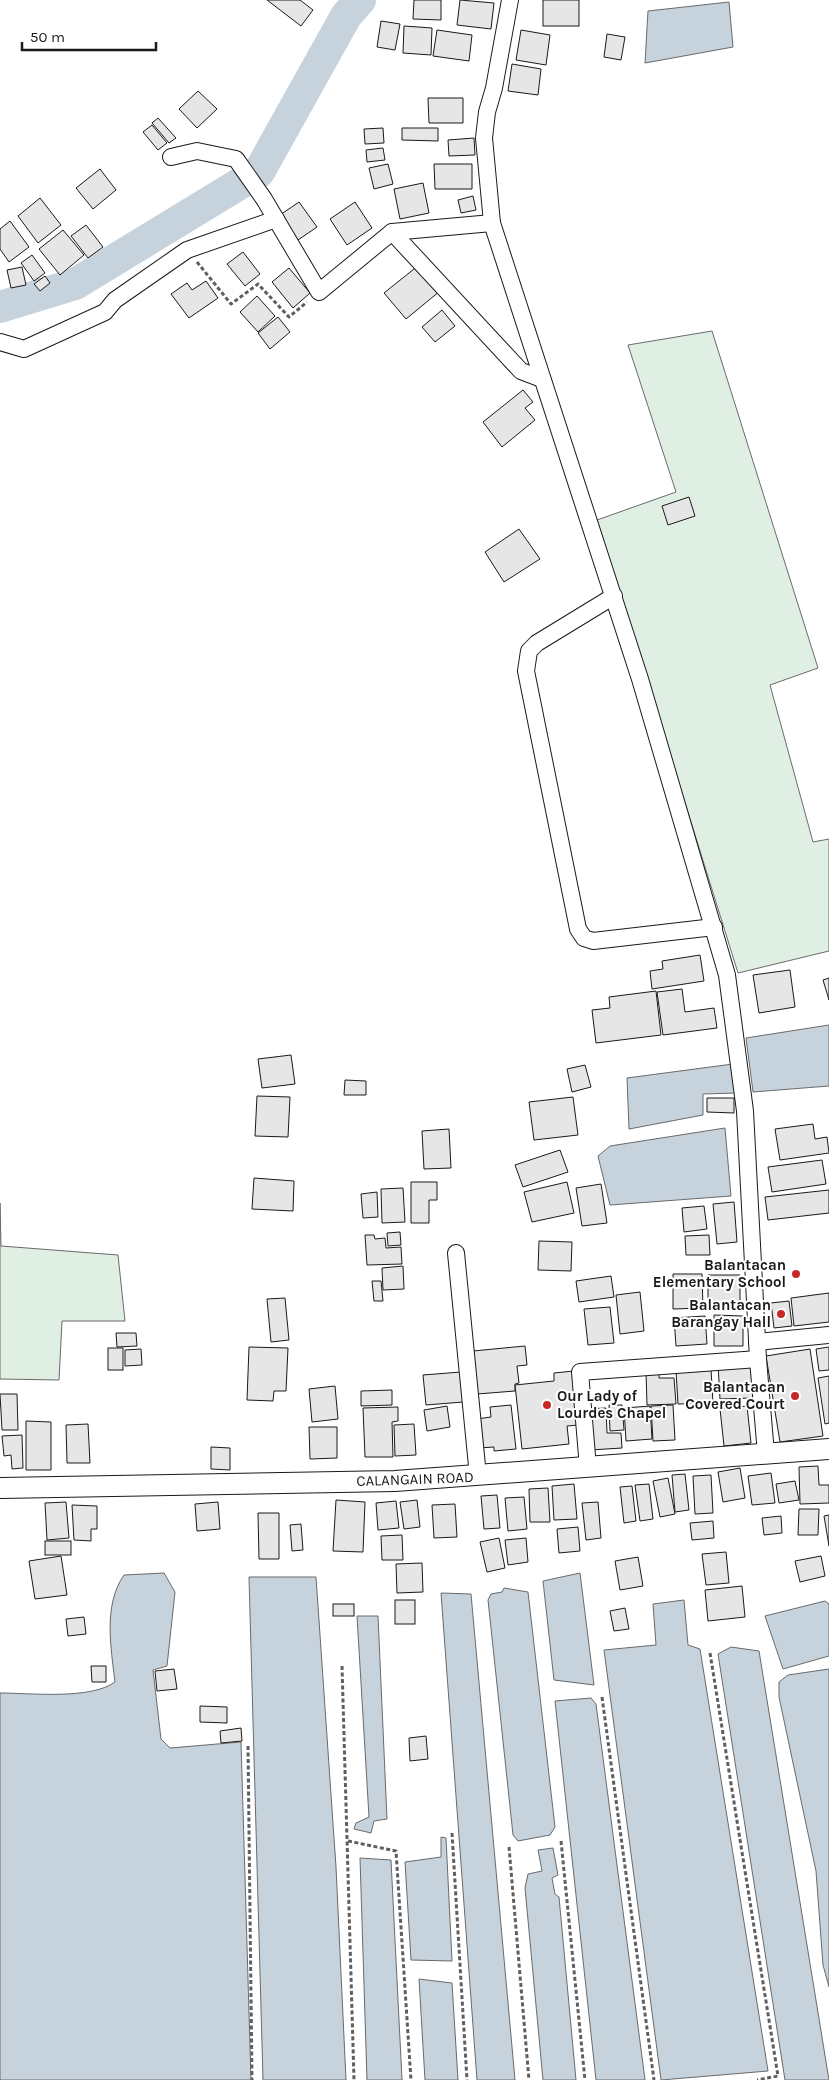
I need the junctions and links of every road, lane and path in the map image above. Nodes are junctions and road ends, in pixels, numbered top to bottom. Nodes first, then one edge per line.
1 (510, 0) edge
2 (171, 157) dead end
3 (276, 218) junction
4 (492, 224) junction
5 (392, 232) junction
6 (187, 250) junction
7 (319, 292) junction
8 (0, 342) edge
9 (542, 379) junction
10 (614, 596) junction
11 (714, 927) junction
12 (456, 1253) dead end
13 (829, 1335) edge
14 (758, 1350) junction
15 (829, 1449) edge
16 (766, 1454) junction
17 (588, 1468) junction
18 (478, 1476) junction
19 (0, 1488) edge
20 (710, 1653) dead end
21 (342, 1666) dead end
22 (602, 1697) dead end
23 (248, 1746) dead end
24 (452, 1833) dead end
25 (348, 1841) junction
26 (561, 1841) dead end
27 (509, 1847) dead end
28 (778, 2078) edge
29 (252, 2080) edge
30 (354, 2080) edge
31 (411, 2080) edge
32 (466, 2080) edge
33 (529, 2080) edge
34 (585, 2080) edge
35 (654, 2080) edge
36 (757, 2080) edge

1 - 4 street
2 - 3 street
3 - 6 street
3 - 7 street
4 - 5 street
4 - 9 street
5 - 7 street
5 - 9 street
6 - 7 path
6 - 8 street
9 - 10 street
10 - 11 street
10 - 11 street
11 - 14 street
12 - 18 street
13 - 14 street
14 - 16 street
14 - 17 street
15 - 16 street, CALANGAIN ROAD
16 - 17 street, CALANGAIN ROAD
17 - 18 street, CALANGAIN ROAD
18 - 19 street, CALANGAIN ROAD
20 - 28 path
21 - 25 path
22 - 35 path
23 - 29 path
24 - 32 path
25 - 30 path
25 - 31 path
26 - 34 path
27 - 33 path
28 - 36 path

